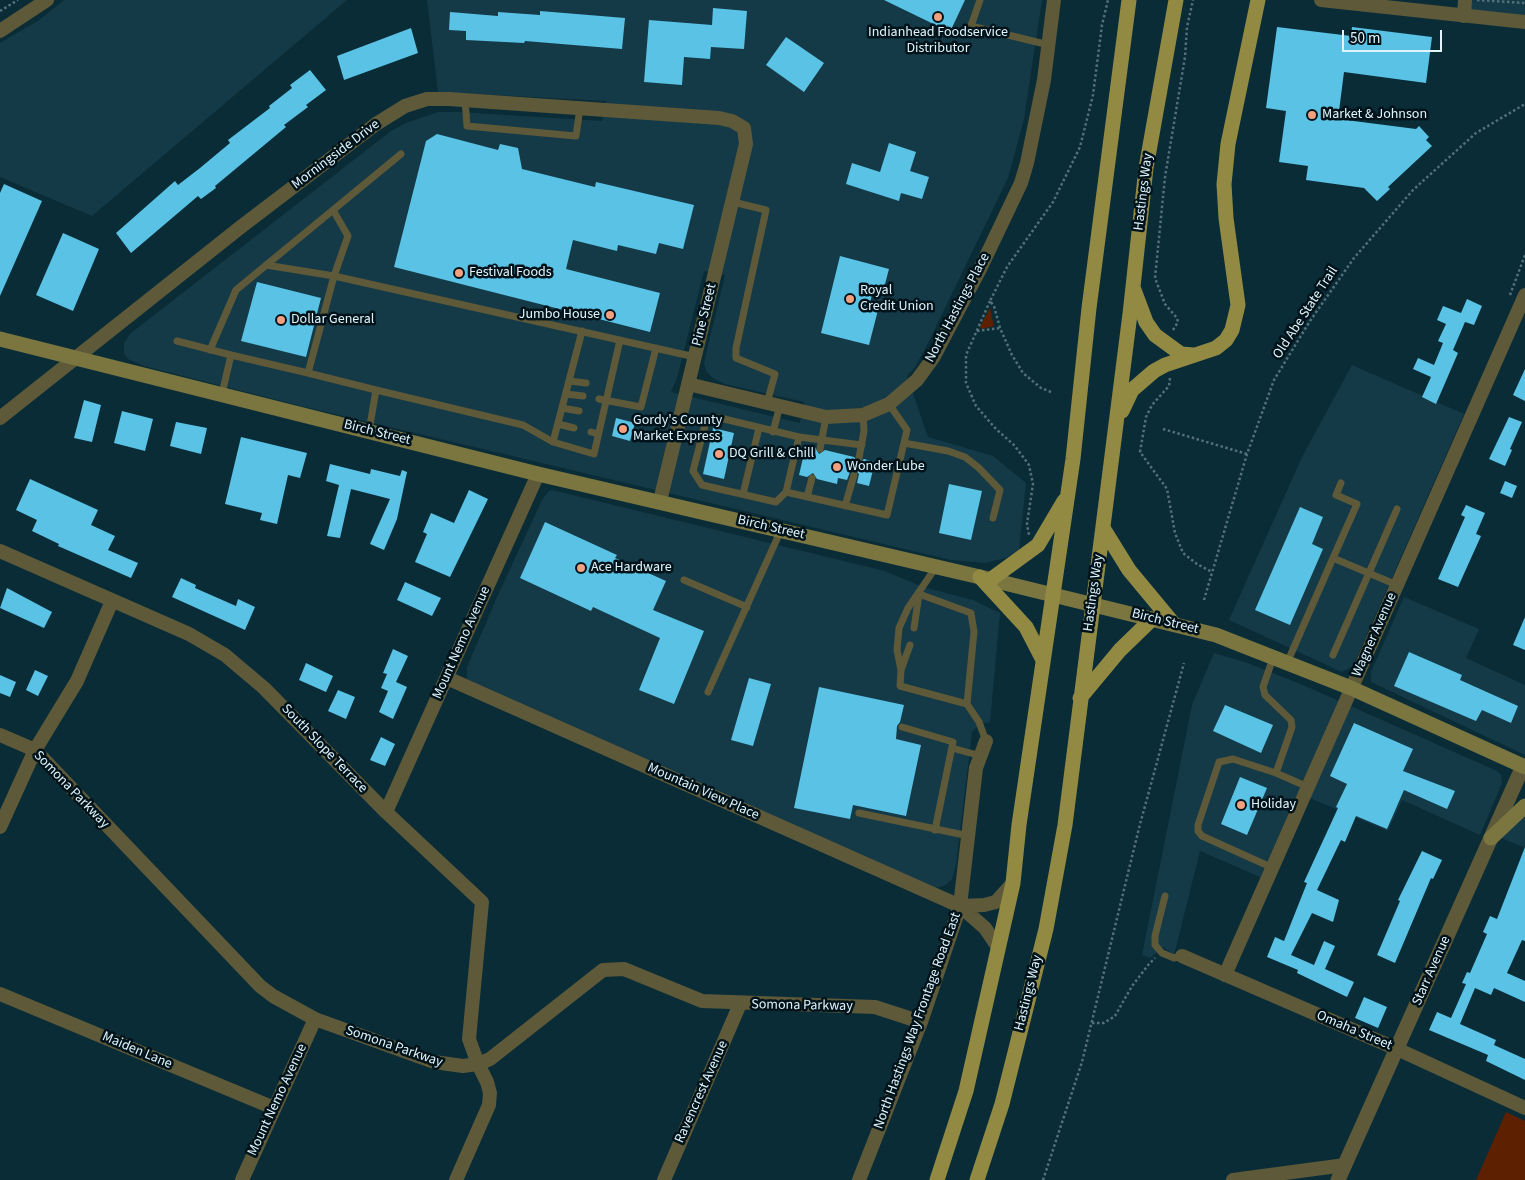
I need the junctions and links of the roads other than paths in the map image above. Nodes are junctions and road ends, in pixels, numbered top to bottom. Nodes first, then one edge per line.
1 (47, 0) edge
2 (980, 0) edge
3 (1054, 0) edge
4 (1176, 0) edge
5 (1258, 0) edge
6 (1321, 0) edge
7 (1465, 0) edge
8 (1128, 6) edge
9 (1464, 16) junction
10 (1525, 22) edge
11 (0, 31) edge
12 (1049, 45) junction
13 (465, 100) junction
14 (580, 108) junction
15 (744, 128) joint
16 (401, 154) dead end
17 (733, 202) junction
18 (333, 210) junction
19 (266, 265) junction
20 (334, 276) junction
21 (1133, 286) junction
22 (1524, 297) edge
23 (582, 331) junction
24 (0, 340) edge
25 (620, 340) junction
26 (177, 342) dead end
27 (656, 348) junction
28 (210, 350) junction
29 (231, 355) junction
30 (1194, 355) junction
31 (695, 357) junction
32 (76, 359) junction
33 (308, 373) junction
34 (569, 381) junction
35 (586, 383) dead end
36 (688, 384) junction
37 (376, 390) junction
38 (222, 394) junction
39 (566, 394) junction
40 (582, 396) dead end
41 (603, 399) junction
42 (774, 404) junction
43 (889, 404) junction
44 (562, 408) junction
45 (579, 411) dead end
46 (863, 415) junction
47 (826, 417) junction
48 (0, 418) edge
49 (558, 424) junction
50 (1115, 427) junction
51 (574, 428) dead end
52 (758, 428) junction
53 (368, 431) junction
54 (773, 432) junction
55 (799, 437) junction
56 (822, 440) junction
57 (553, 442) junction
58 (904, 443) junction
59 (862, 445) junction
60 (820, 449) dead end
61 (859, 458) dead end
62 (538, 474) junction
63 (854, 475) dead end
64 (812, 478) dead end
65 (1341, 483) dead end
66 (786, 492) junction
67 (743, 494) junction
68 (1068, 495) junction
69 (807, 497) junction
70 (660, 501) junction
71 (845, 506) junction
72 (1397, 509) dead end
73 (993, 518) dead end
74 (1103, 528) junction
75 (781, 530) junction
76 (0, 551) edge
77 (1333, 558) junction
78 (936, 567) junction
79 (1369, 574) junction
80 (985, 579) junction
81 (684, 580) dead end
82 (1397, 585) junction
83 (919, 594) junction
84 (1054, 595) junction
85 (112, 601) junction
86 (1092, 604) junction
87 (747, 607) junction
88 (1152, 619) junction
89 (1173, 623) junction
90 (914, 628) dead end
91 (910, 645) dead end
92 (1333, 655) dead end
93 (1043, 660) junction
94 (1280, 660) junction
95 (901, 670) junction
96 (447, 678) junction
97 (1351, 688) junction
98 (708, 692) dead end
99 (1080, 698) junction
100 (967, 704) junction
101 (902, 726) dead end
102 (0, 735) edge
103 (986, 741) joint
104 (952, 748) junction
105 (35, 750) junction
106 (980, 756) junction
107 (1524, 765) edge
108 (1276, 773) junction
109 (1308, 787) junction
110 (1525, 806) edge
111 (386, 812) junction
112 (859, 813) dead end
113 (0, 827) edge
114 (936, 830) junction
115 (969, 836) junction
116 (1491, 838) junction
117 (1272, 868) junction
118 (1013, 883) junction
119 (1165, 896) dead end
120 (960, 906) junction
121 (998, 947) junction
122 (1182, 956) joint
123 (1226, 975) junction
124 (0, 994) edge
125 (740, 1004) junction
126 (315, 1019) junction
127 (921, 1022) junction
128 (1397, 1049) junction
129 (478, 1064) junction
130 (274, 1108) junction
131 (1525, 1108) edge
132 (1345, 1165) junction
133 (242, 1180) edge
134 (456, 1180) edge
135 (664, 1180) edge
136 (859, 1180) edge
137 (937, 1180) edge
138 (978, 1180) edge
139 (1233, 1180) edge
140 (1338, 1180) edge

1 - 11 street
2 - 12 lane
3 - 12 street, North Hastings Place
4 - 21 main road, Hastings Way
5 - 30 main road
6 - 9 street
7 - 9 street
8 - 68 main road
9 - 10 street
12 - 43 street, North Hastings Place
13 - 14 street, Morningside Drive
13 - 14 lane
13 - 32 street, Morningside Drive
14 - 15 street, Morningside Drive
15 - 17 street, Pine Street
16 - 18 lane
17 - 31 street, Pine Street
17 - 42 lane
18 - 19 lane
18 - 20 lane
19 - 20 lane
19 - 28 lane
20 - 23 lane
20 - 33 lane
21 - 30 main road
21 - 50 main road, Hastings Way
22 - 82 street, Wagner Avenue
23 - 25 lane
23 - 34 lane
24 - 32 main road, Birch Street
25 - 27 lane
25 - 41 lane
26 - 28 lane
27 - 31 lane
27 - 41 lane
28 - 29 lane
29 - 33 lane
29 - 38 lane
30 - 50 main road
31 - 36 street, Pine Street
32 - 38 main road, Birch Street
32 - 48 street, Morningside Drive
33 - 37 lane
34 - 35 lane
34 - 39 lane
36 - 42 street, North Hastings Place
36 - 70 street, Pine Street
37 - 53 lane
37 - 57 lane
38 - 53 main road, Birch Street
39 - 40 lane
39 - 44 lane
41 - 57 lane
42 - 47 street, North Hastings Place
42 - 54 lane
43 - 46 street, North Hastings Place
43 - 58 lane
44 - 45 lane
44 - 49 lane
46 - 47 street, North Hastings Place
46 - 59 lane
47 - 56 lane
49 - 51 lane
49 - 57 lane
50 - 74 main road, Hastings Way
52 - 54 lane
52 - 67 lane
52 - 67 lane
53 - 62 main road, Birch Street
54 - 55 lane
55 - 56 lane
55 - 66 lane
56 - 59 lane
56 - 60 lane
58 - 71 lane
58 - 73 lane
59 - 61 lane
62 - 70 main road, Birch Street
62 - 96 street, Mount Nemo Avenue
63 - 71 lane
64 - 69 lane
65 - 77 lane
66 - 67 lane
66 - 69 lane
68 - 80 main road
68 - 84 main road
69 - 71 lane
70 - 75 main road, Birch Street
72 - 79 lane
74 - 86 main road, Hastings Way
74 - 89 main road
75 - 78 main road, Birch Street
75 - 87 lane
76 - 85 street, South Slope Terrace
77 - 79 lane
77 - 94 lane
78 - 80 main road, Birch Street
78 - 83 lane
79 - 82 lane
79 - 92 lane
80 - 84 main road, Birch Street
80 - 93 main road
81 - 87 lane
82 - 97 street, Wagner Avenue
83 - 90 lane
83 - 95 lane
83 - 100 lane
84 - 86 main road, Birch Street
84 - 93 main road
85 - 105 street
85 - 111 street, South Slope Terrace
86 - 88 main road, Birch Street
86 - 99 main road, Hastings Way
87 - 98 lane
88 - 89 main road, Birch Street
88 - 99 main road
89 - 94 main road, Birch Street
91 - 95 lane
93 - 118 main road
94 - 97 main road, Birch Street
94 - 108 lane
95 - 100 lane
96 - 111 street, Mount Nemo Avenue
96 - 120 street, Mountain View Place
97 - 107 main road, Birch Street
97 - 109 street, Wagner Avenue
99 - 138 main road, Hastings Way
100 - 103 lane
101 - 104 lane
102 - 105 street, Somona Parkway
103 - 106 street, North Hastings Way Frontage Road East
104 - 106 lane
104 - 114 lane
105 - 113 street
105 - 126 street, Somona Parkway
106 - 115 street, North Hastings Way Frontage Road East
107 - 116 street, Starr Avenue
108 - 109 lane
108 - 117 lane
109 - 117 street, Wagner Avenue
110 - 116 main road
111 - 129 street, South Slope Terrace
112 - 114 lane
114 - 115 lane
115 - 120 street, North Hastings Way Frontage Road East
116 - 128 street, Starr Avenue
117 - 123 street, Wagner Avenue
118 - 120 street, Mountain View Place
118 - 121 main road
119 - 122 lane
120 - 121 street, Mountain View Place
120 - 127 street, North Hastings Way Frontage Road East
121 - 137 main road
122 - 123 street, Omaha Street
123 - 128 street, Omaha Street
124 - 130 street, Maiden Lane
125 - 127 street, Somona Parkway
125 - 129 street, Somona Parkway
125 - 135 street, Ravencrest Avenue
126 - 129 street, Somona Parkway
126 - 130 street, Mount Nemo Avenue
127 - 136 street, North Hastings Way Frontage Road East
128 - 131 street, Omaha Street
128 - 132 street, Starr Avenue
129 - 134 street
130 - 133 street, Mount Nemo Avenue
132 - 139 street
132 - 140 street, Starr Avenue

